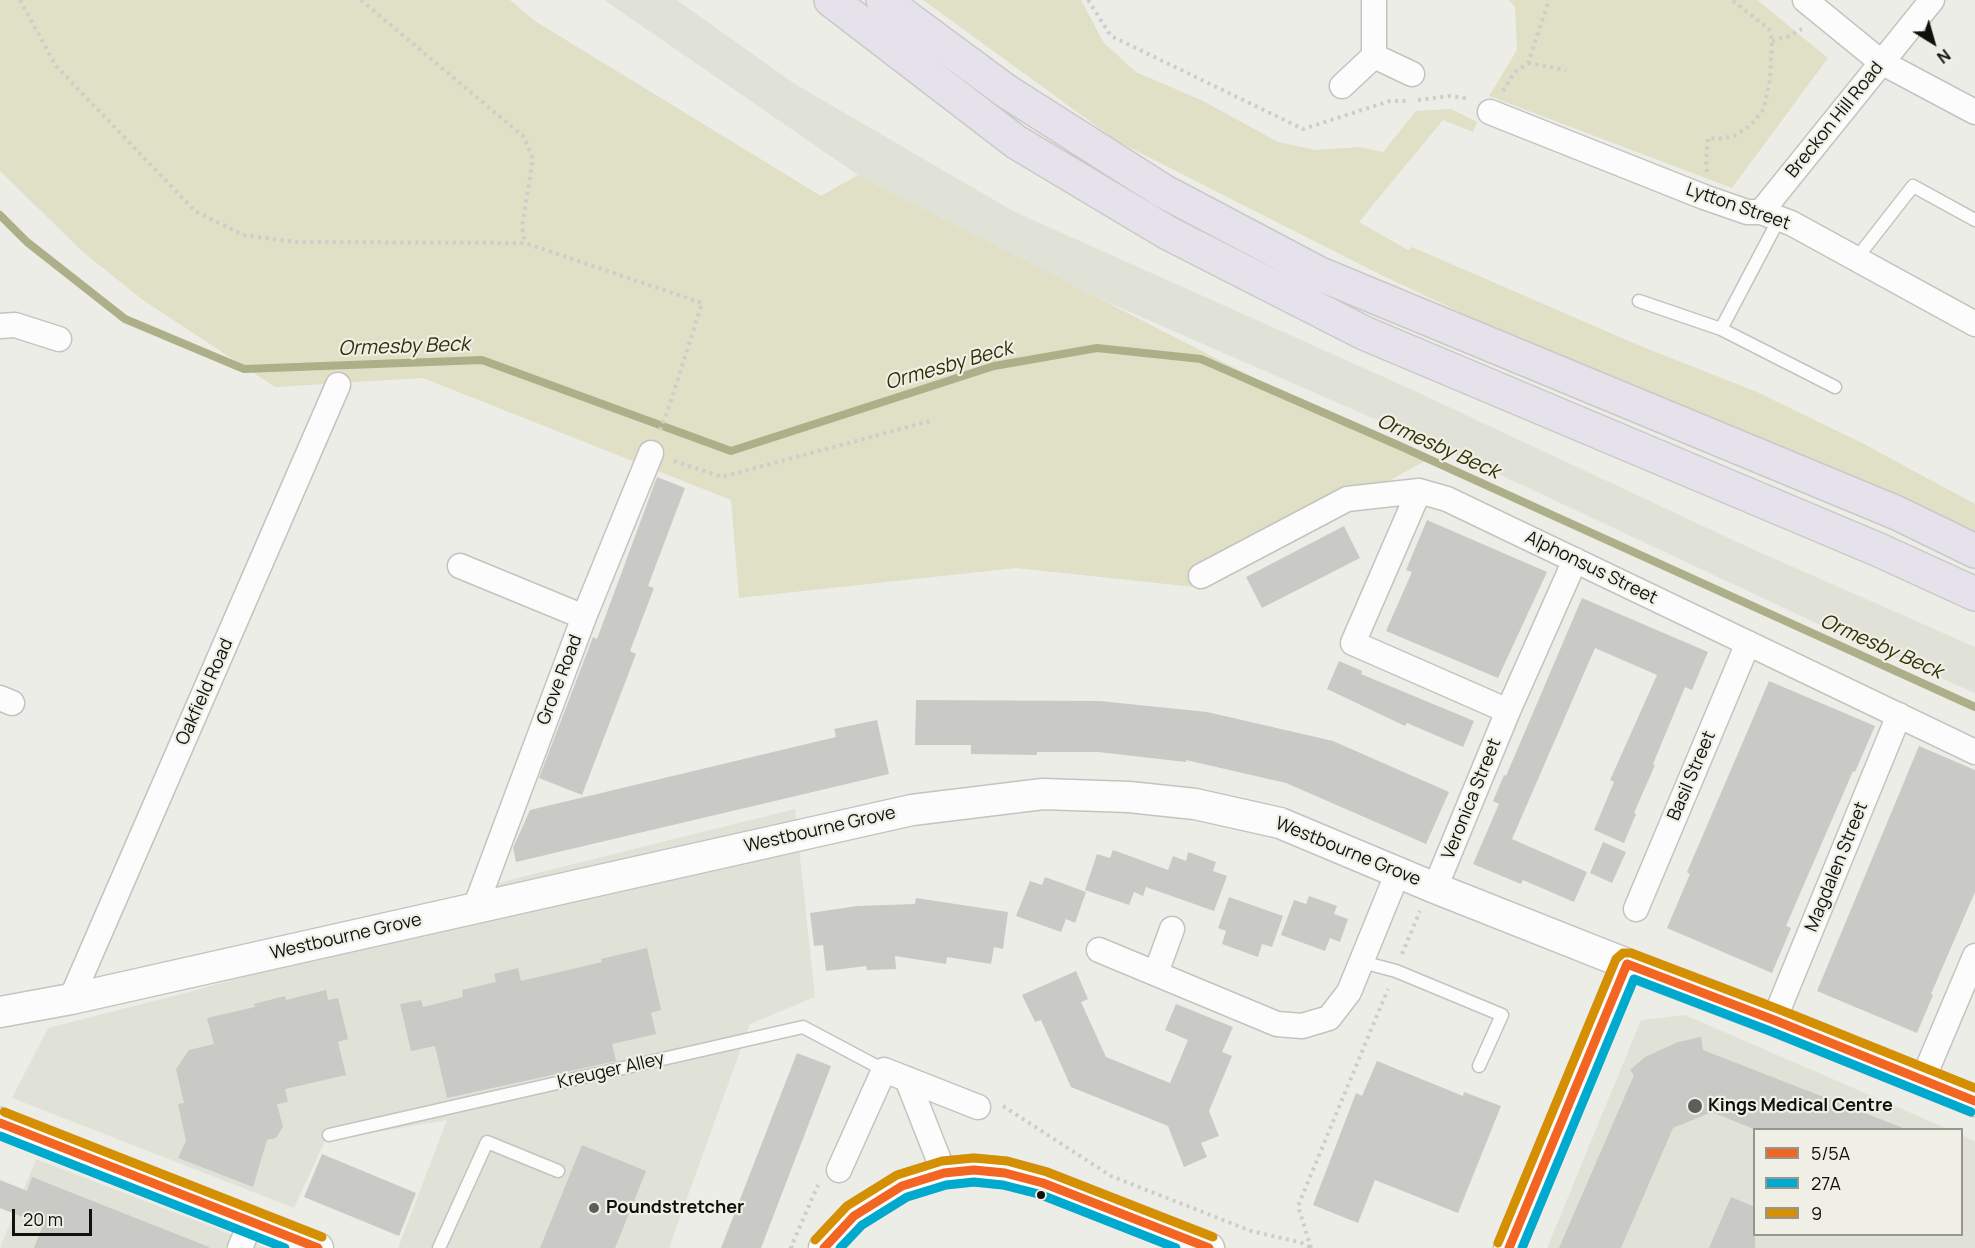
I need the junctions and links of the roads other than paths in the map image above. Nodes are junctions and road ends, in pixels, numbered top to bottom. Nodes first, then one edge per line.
1 (831, 0) edge
2 (883, 0) edge
3 (1374, 0) edge
4 (1805, 0) edge
5 (1932, 0) edge
6 (1374, 56) junction
7 (1881, 62) junction
8 (1412, 74) dead end
9 (1342, 86) dead end
10 (1975, 111) edge
11 (1490, 112) road end
12 (1770, 215) junction
13 (1975, 220) edge
14 (1856, 259) junction
15 (1639, 301) dead end
16 (1975, 324) edge
17 (0, 326) edge
18 (1721, 329) junction
19 (59, 339) dead end
20 (339, 385) dead end
21 (1834, 387) dead end
22 (654, 446) road end
23 (1419, 491) junction
24 (1975, 551) edge
25 (1575, 560) junction
26 (460, 566) dead end
27 (1202, 576) dead end
28 (1975, 594) edge
29 (584, 617) junction
30 (1748, 643) junction
31 (1508, 711) junction
32 (1899, 715) junction
33 (1975, 752) edge
34 (1398, 872) junction
35 (1433, 887) junction
36 (475, 908) junction
37 (1636, 909) dead end
38 (1172, 929) dead end
39 (1099, 950) dead end
40 (1975, 956) edge
41 (1362, 962) junction
42 (1627, 964) junction
43 (1156, 973) junction
44 (71, 999) junction
45 (0, 1012) edge
46 (1774, 1020) junction
47 (1479, 1066) dead end
48 (884, 1070) junction
49 (907, 1079) junction
50 (1923, 1079) junction
51 (1975, 1101) edge
52 (978, 1107) road end
53 (0, 1123) edge
54 (329, 1135) dead end
55 (839, 1170) road end
56 (558, 1171) dead end
57 (944, 1173) junction
58 (245, 1235) edge
59 (318, 1248) edge
60 (439, 1248) edge
61 (824, 1248) edge
62 (1209, 1248) edge
63 (1509, 1248) edge

1 - 28 highway
2 - 24 highway
3 - 6 street
4 - 7 street
5 - 7 street, Breckon Hill Road
6 - 8 street
6 - 9 street
7 - 10 street
7 - 12 street, Breckon Hill Road
11 - 12 street, Lytton Street
12 - 14 street, Lytton Street
12 - 18 lane
13 - 14 lane
14 - 16 street, Lytton Street
15 - 18 lane
17 - 19 street
18 - 21 lane
20 - 44 street, Oakfield Road
22 - 29 street, Grove Road
23 - 25 street, Alphonsus Street
23 - 27 street, Alphonsus Street
23 - 31 street
25 - 30 street, Alphonsus Street
25 - 31 street, Veronica Street
26 - 29 street
29 - 36 street, Grove Road
30 - 32 street, Alphonsus Street
30 - 37 street, Basil Street
31 - 35 street, Veronica Street
32 - 33 street, Alphonsus Street
32 - 46 street, Magdalen Street
34 - 35 street, Westbourne Grove
34 - 36 street, Westbourne Grove
34 - 41 street
35 - 42 street, Westbourne Grove
36 - 44 street, Westbourne Grove
38 - 43 street
39 - 43 street
40 - 50 street
41 - 43 street
41 - 47 lane
42 - 46 street, Westbourne Grove
42 - 63 street
44 - 45 street, Westbourne Grove
46 - 50 street, Westbourne Grove
48 - 49 street
48 - 54 lane, Kreuger Alley
48 - 55 street
49 - 52 street
49 - 57 street
50 - 51 street, Westbourne Grove
53 - 58 street
56 - 60 lane
57 - 61 street
57 - 62 street
58 - 59 street

